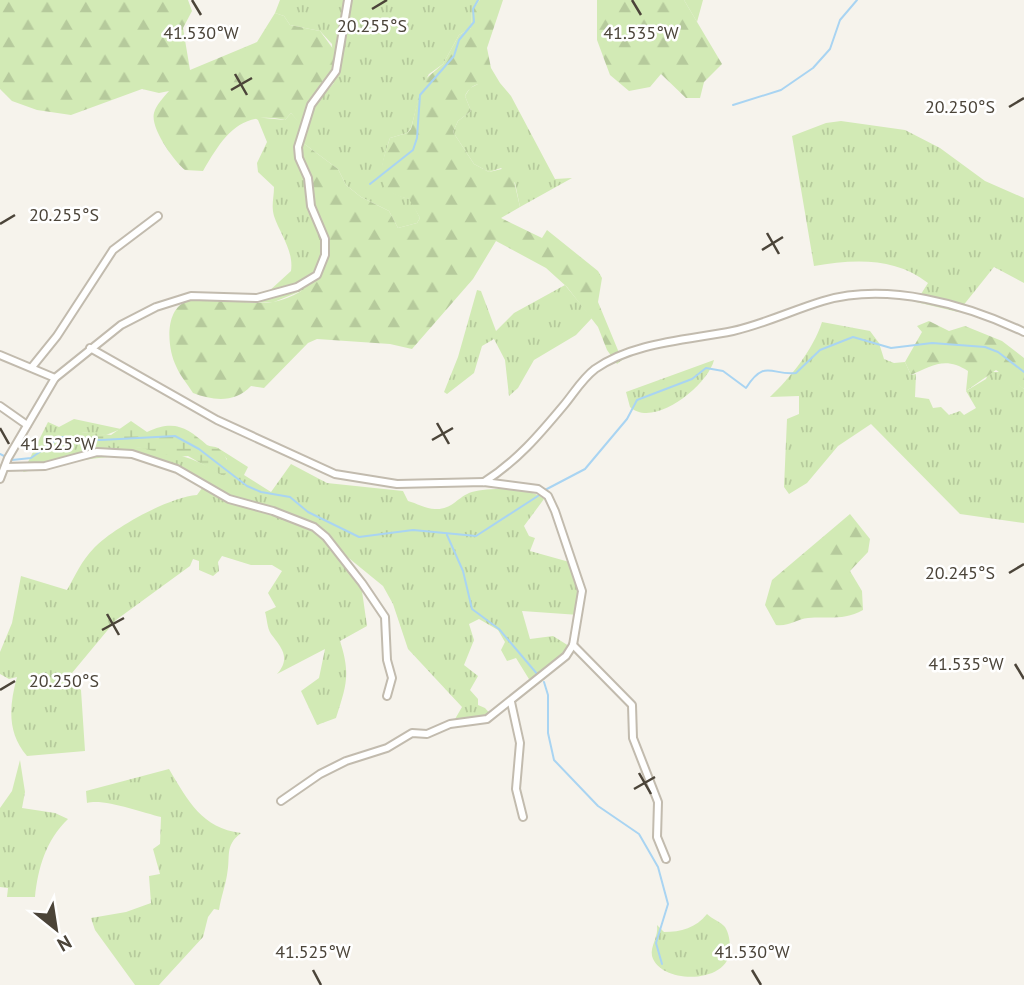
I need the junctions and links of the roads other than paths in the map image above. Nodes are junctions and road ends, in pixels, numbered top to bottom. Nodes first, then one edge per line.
1 (348, 0) edge
2 (158, 216) dead end
3 (1024, 332) edge
4 (90, 348) junction
5 (0, 355) edge
6 (32, 367) junction
7 (55, 378) junction
8 (0, 406) edge
9 (27, 425) junction
10 (5, 467) junction
11 (0, 479) edge
12 (484, 482) junction
13 (573, 645) junction
14 (387, 696) dead end
15 (511, 702) junction
16 (281, 801) dead end
17 (523, 817) dead end
18 (666, 859) dead end

1 - 4 street
2 - 6 street
3 - 12 street
4 - 7 street
4 - 12 street
5 - 6 street
6 - 7 street
7 - 9 street
8 - 9 street
9 - 10 street
10 - 11 street
10 - 14 street
12 - 13 street
13 - 15 street
13 - 18 street
15 - 16 street
15 - 17 street

